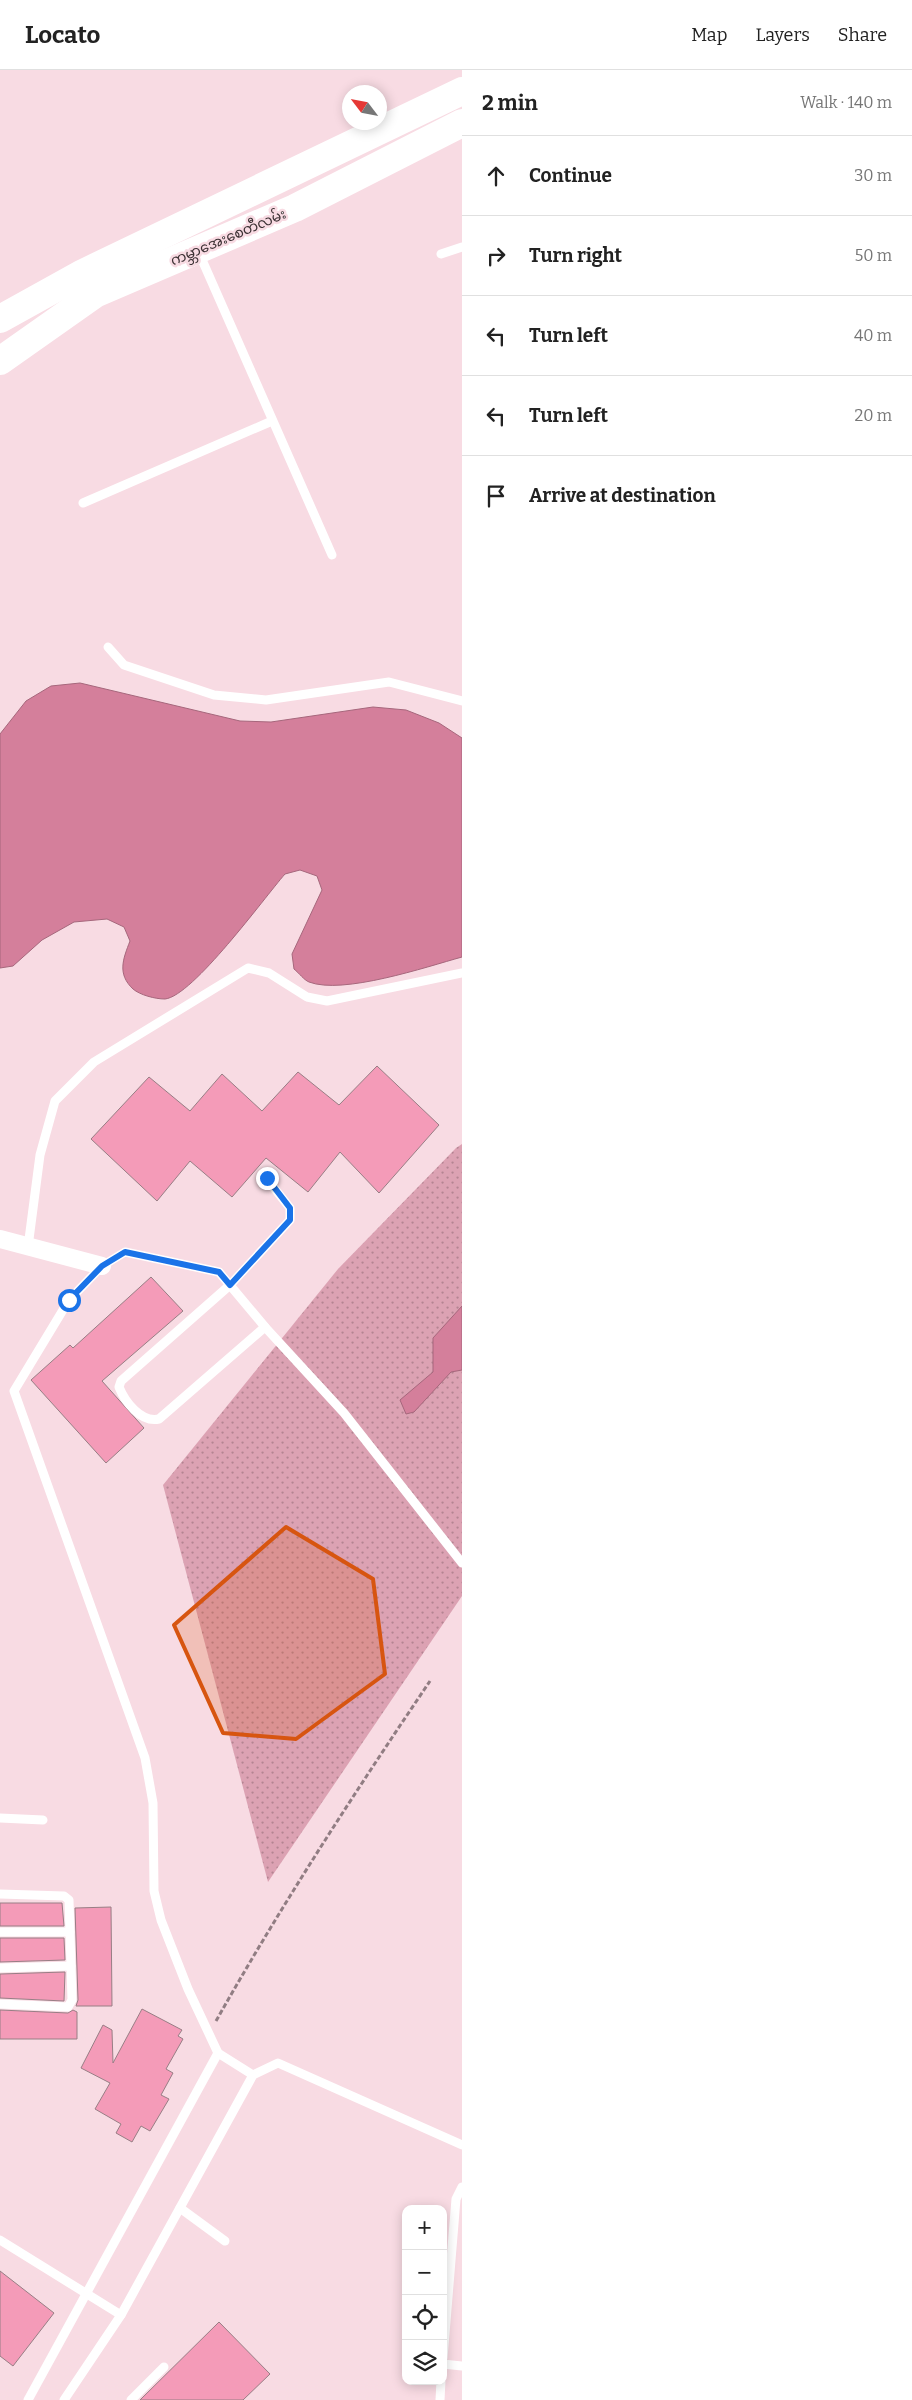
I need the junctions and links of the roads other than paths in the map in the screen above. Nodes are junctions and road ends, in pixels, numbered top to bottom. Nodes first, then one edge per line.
1 (462, 91) edge
2 (462, 123) edge
3 (283, 179) junction
4 (295, 208) junction
5 (462, 247) edge
6 (198, 250) junction
7 (441, 254) dead end
8 (89, 284) junction
9 (0, 319) edge
10 (0, 361) edge
11 (272, 421) junction
12 (83, 503) dead end
13 (332, 554) dead end
14 (108, 647) dead end
15 (462, 702) edge
16 (462, 973) edge
17 (267, 1178) dead end
18 (0, 1239) edge
19 (28, 1248) junction
20 (102, 1266) junction
21 (230, 1285) junction
22 (265, 1327) junction
23 (462, 1563) edge
24 (0, 1818) edge
25 (43, 1820) dead end
26 (0, 1894) edge
27 (0, 1932) edge
28 (70, 1932) junction
29 (71, 1966) junction
30 (0, 1968) edge
31 (0, 2004) edge
32 (218, 2053) junction
33 (253, 2076) junction
34 (462, 2145) edge
35 (462, 2187) edge
36 (180, 2208) junction
37 (0, 2240) edge
38 (226, 2241) dead end
39 (86, 2294) junction
40 (121, 2315) junction
41 (444, 2340) edge
42 (447, 2364) edge
43 (462, 2366) edge
44 (164, 2367) dead end
45 (441, 2385) edge
46 (28, 2400) edge
47 (64, 2400) edge
48 (131, 2400) edge
49 (440, 2400) edge

1 - 3 main road, ကမ္ဘာအေးစေတီလမ်း
2 - 4 main road, ကမ္ဘာအေးစေတီလမ်း
3 - 4 main road
3 - 8 main road, ကမ္ဘာအေးစေတီလမ်း
4 - 6 main road, ကမ္ဘာအေးစေတီလမ်း
5 - 7 lane
6 - 8 main road, ကမ္ဘာအေးစေတီလမ်း
6 - 11 lane
8 - 9 main road, ကမ္ဘာအေးစေတီလမ်း
8 - 10 main road, ကမ္ဘာအေးစေတီလမ်း
11 - 12 lane
11 - 13 lane
14 - 15 lane
16 - 19 lane
17 - 21 lane
18 - 19 street
19 - 20 street
20 - 21 lane
20 - 32 lane
21 - 22 lane
21 - 22 lane
22 - 23 lane
24 - 25 lane
26 - 28 lane
27 - 28 lane
28 - 29 lane
29 - 30 lane
29 - 31 lane
32 - 33 lane
32 - 39 lane
33 - 34 lane
33 - 36 lane
35 - 41 lane
36 - 38 lane
36 - 40 lane
37 - 39 lane
39 - 40 lane
39 - 46 lane
40 - 47 lane
42 - 43 lane
44 - 48 lane
45 - 49 lane

